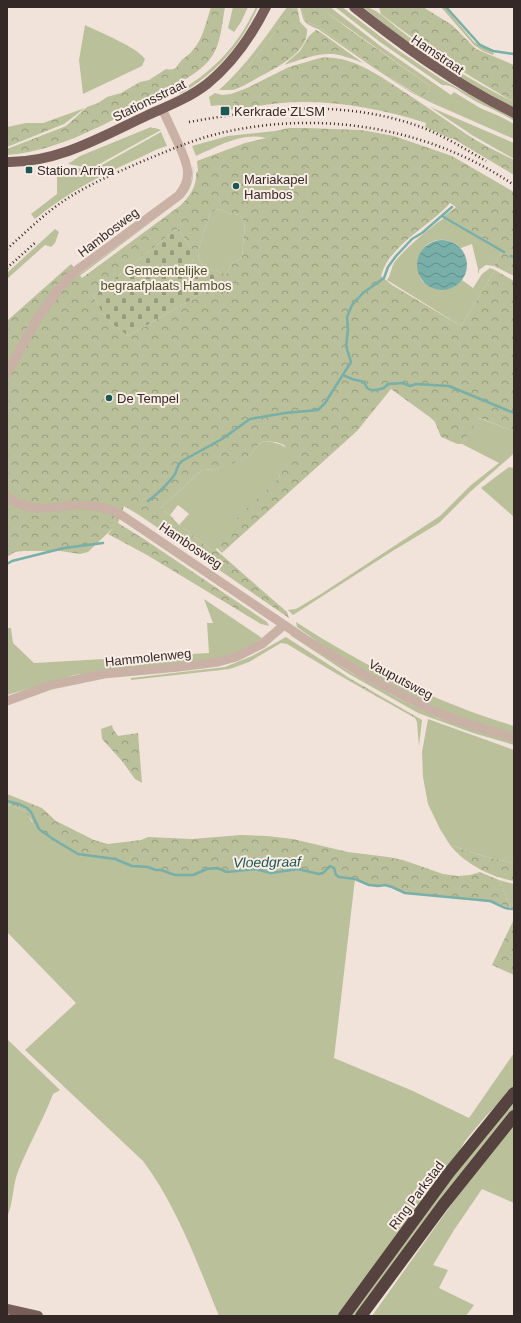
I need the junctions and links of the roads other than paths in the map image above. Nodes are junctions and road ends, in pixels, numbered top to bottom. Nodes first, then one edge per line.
1 (266, 7) edge
2 (354, 7) edge
3 (162, 109) junction
4 (514, 113) edge
5 (7, 162) edge
6 (7, 373) edge
7 (7, 497) edge
8 (284, 625) junction
9 (7, 701) edge
10 (514, 738) edge
11 (514, 1093) edge
12 (514, 1116) edge
13 (7, 1311) edge
14 (17, 1316) edge
15 (38, 1316) edge
16 (344, 1316) edge
17 (361, 1316) edge

1 - 3 main road, Stationsstraat
2 - 4 main road, Hamstraat
3 - 5 main road, Stationsstraat
3 - 6 street, Hambosweg
7 - 8 street, Hambosweg
8 - 9 street, Hammolenweg
8 - 10 street, Vauputsweg
11 - 16 highway, Ring Parkstad
12 - 17 highway
13 - 14 main road
13 - 15 main road

